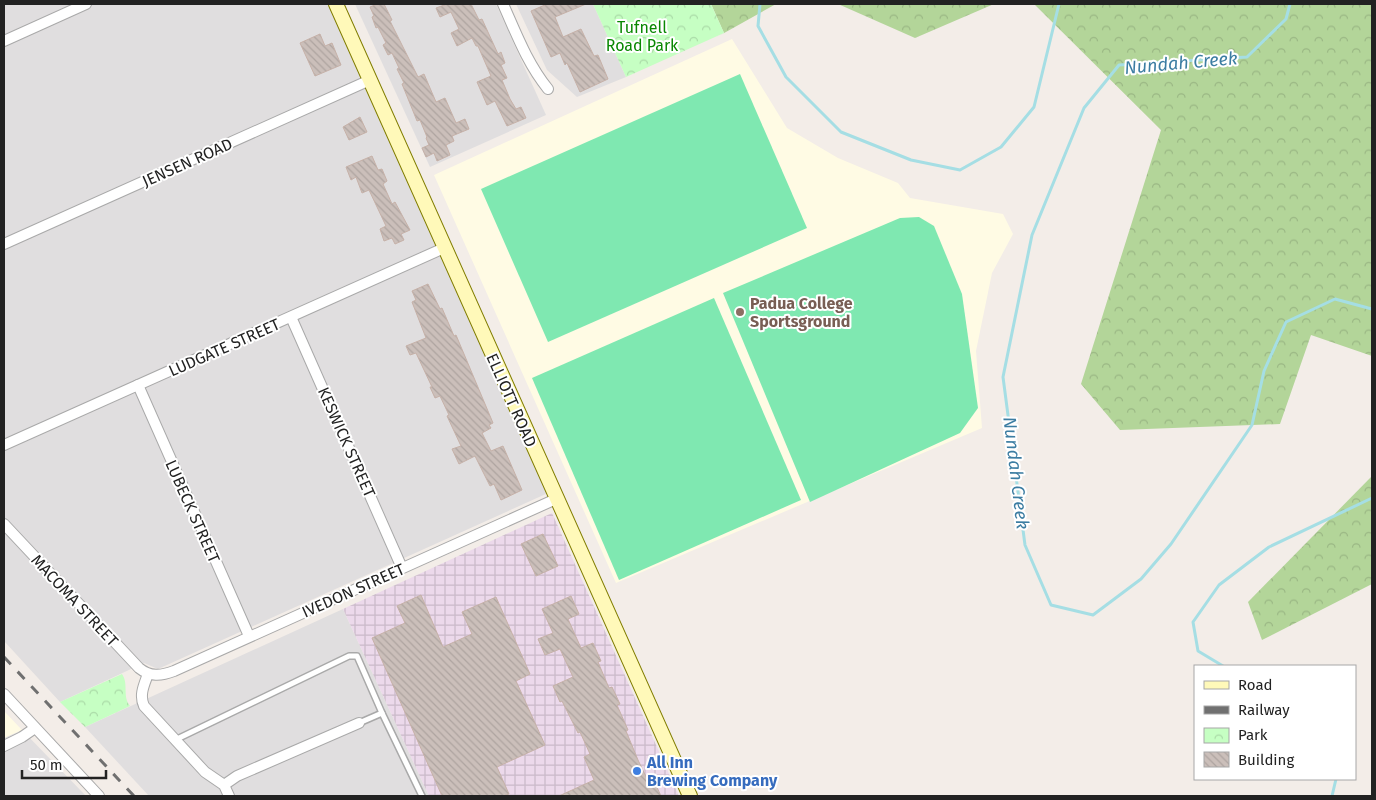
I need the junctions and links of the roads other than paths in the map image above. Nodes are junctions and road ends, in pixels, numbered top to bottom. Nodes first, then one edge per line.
1 (86, 4) edge
2 (336, 4) edge
3 (503, 4) edge
4 (4, 41) edge
5 (370, 80) junction
6 (548, 88) dead end
7 (4, 244) edge
8 (444, 248) junction
9 (291, 317) junction
10 (138, 386) junction
11 (4, 445) edge
12 (556, 499) junction
13 (4, 524) edge
14 (402, 568) junction
15 (249, 636) junction
16 (148, 674) junction
17 (4, 694) edge
18 (382, 713) junction
19 (359, 723) joint
20 (35, 728) junction
21 (175, 740) junction
22 (4, 746) edge
23 (224, 785) junction
24 (99, 796) edge
25 (229, 796) edge
26 (422, 796) edge
27 (690, 796) edge

1 - 4 street
2 - 5 street, ELLIOTT ROAD
3 - 6 street
5 - 7 street, JENSEN ROAD
5 - 8 street, ELLIOTT ROAD
8 - 9 street, LUDGATE STREET
8 - 12 street, ELLIOTT ROAD
9 - 10 street, LUDGATE STREET
9 - 14 street, KESWICK STREET
10 - 11 street, LUDGATE STREET
10 - 15 street, LUBECK STREET
12 - 14 street, IVEDON STREET
12 - 27 street, ELLIOTT ROAD
13 - 16 street, MACOMA STREET
14 - 15 street, IVEDON STREET
15 - 16 street, IVEDON STREET
16 - 21 street
17 - 20 street
18 - 19 lane
18 - 21 lane
18 - 26 lane
19 - 23 street
20 - 22 street
20 - 24 street
21 - 23 street
23 - 25 street

